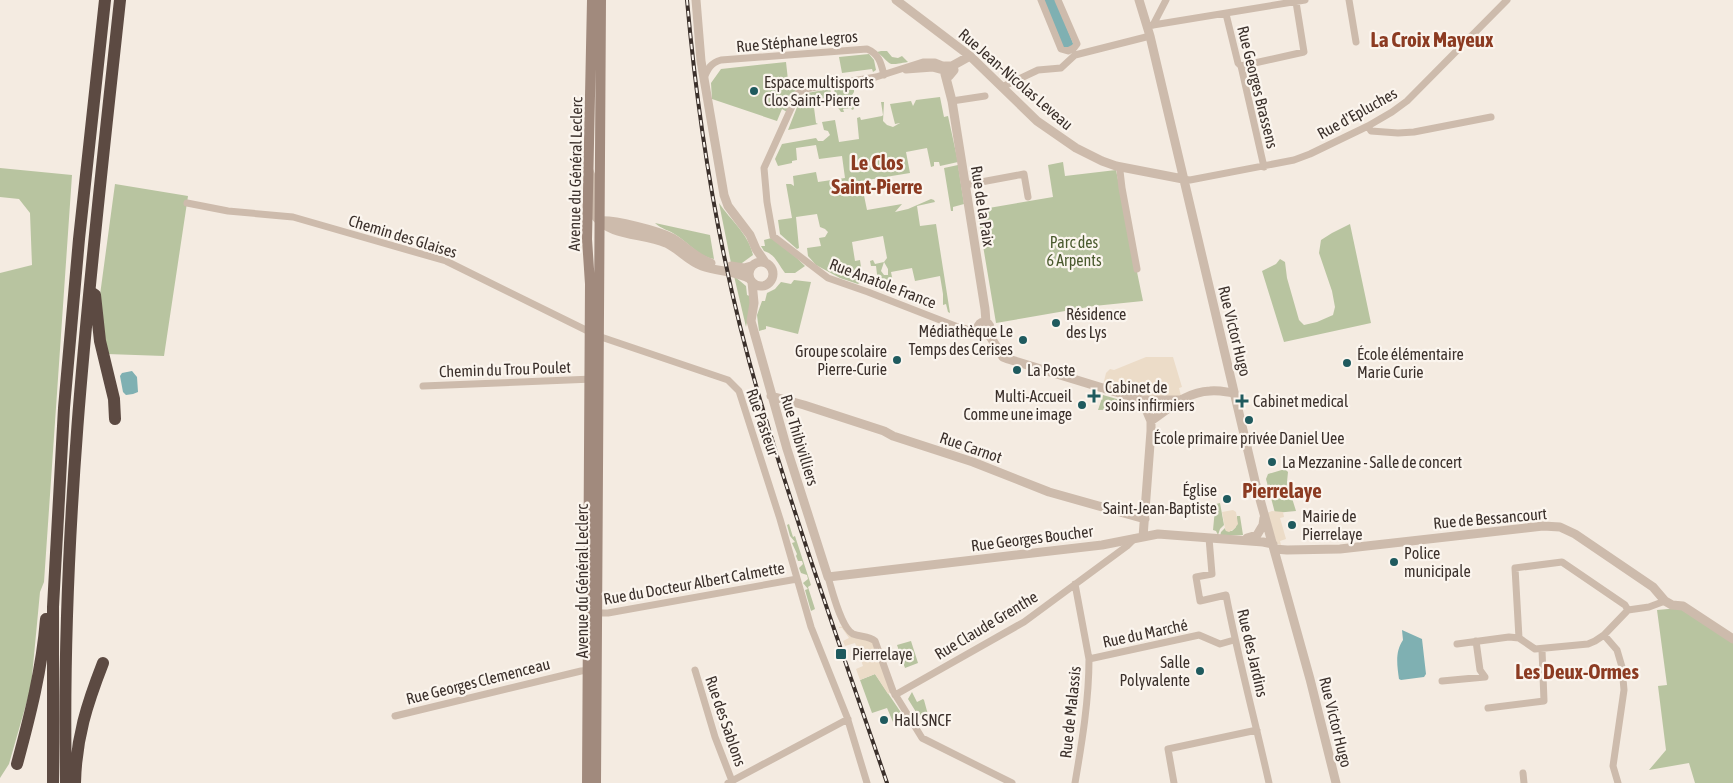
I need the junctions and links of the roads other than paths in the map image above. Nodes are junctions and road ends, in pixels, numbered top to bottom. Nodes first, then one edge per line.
1 (105, 0) edge
2 (120, 0) edge
3 (592, 0) edge
4 (601, 0) edge
5 (696, 0) edge
6 (896, 0) edge
7 (1041, 0) edge
8 (1058, 0) edge
9 (1139, 0) edge
10 (1166, 0) edge
11 (1305, 0) edge
12 (1349, 0) edge
13 (1507, 0) edge
14 (1296, 2) junction
15 (1226, 14) junction
16 (1150, 26) junction
17 (1150, 36) junction
18 (1356, 42) dead end
19 (596, 50) junction
20 (967, 59) junction
21 (701, 61) junction
22 (1241, 66) junction
23 (708, 69) junction
24 (949, 70) junction
25 (884, 75) junction
26 (704, 78) junction
27 (1002, 87) junction
28 (985, 96) dead end
29 (951, 98) junction
30 (1491, 117) dead end
31 (589, 124) junction
32 (1368, 126) junction
33 (600, 164) junction
34 (1120, 167) junction
35 (1264, 167) junction
36 (588, 168) junction
37 (1183, 179) junction
38 (965, 185) junction
39 (1028, 197) dead end
40 (187, 202) dead end
41 (599, 221) junction
42 (588, 233) junction
43 (756, 249) junction
44 (765, 262) junction
45 (752, 265) junction
46 (1137, 269) dead end
47 (751, 281) junction
48 (767, 285) junction
49 (89, 291) junction
50 (753, 310) junction
51 (986, 322) junction
52 (978, 329) junction
53 (988, 332) junction
54 (594, 334) junction
55 (595, 382) junction
56 (423, 386) dead end
57 (1234, 393) junction
58 (771, 396) junction
59 (1142, 400) junction
60 (1180, 400) junction
61 (115, 419) dead end
62 (1151, 421) junction
63 (1264, 517) junction
64 (1145, 519) junction
65 (1139, 538) junction
66 (1208, 538) junction
67 (1240, 540) junction
68 (1273, 546) junction
69 (828, 577) junction
70 (797, 579) junction
71 (1076, 584) junction
72 (1665, 601) junction
73 (53, 607) junction
74 (587, 608) junction
75 (1628, 610) junction
76 (597, 614) junction
77 (1604, 635) junction
78 (1519, 638) junction
79 (1733, 639) edge
80 (1234, 640) junction
81 (1476, 641) junction
82 (1457, 644) dead end
83 (1542, 650) junction
84 (1089, 659) junction
85 (103, 663) dead end
86 (592, 670) junction
87 (695, 670) dead end
88 (1442, 681) dead end
89 (895, 695) junction
90 (1488, 708) dead end
91 (395, 716) dead end
92 (848, 720) junction
93 (1258, 730) junction
94 (17, 764) dead end
95 (1523, 773) dead end
96 (730, 782) edge
97 (53, 783) edge
98 (66, 783) edge
99 (75, 783) edge
100 (587, 783) edge
101 (596, 783) edge
102 (867, 783) edge
103 (1012, 783) edge
104 (1075, 783) edge
105 (1174, 783) edge
106 (1269, 783) edge
107 (1336, 783) edge
108 (1524, 783) edge
109 (1618, 783) edge

1 - 73 highway
2 - 49 highway
3 - 19 main road, Avenue du Général Leclerc
4 - 19 main road, Avenue du Général Leclerc
5 - 21 street
6 - 20 street, Rue Jean-Nicolas Leveau
7 - 8 street
9 - 16 street, Rue Victor Hugo
10 - 16 street
11 - 14 street
12 - 18 street
13 - 32 street, Rue d'Epluches
14 - 15 street
14 - 22 street
15 - 16 street
15 - 22 street, Rue Georges Brassens
16 - 17 street, Rue Victor Hugo
17 - 27 street
17 - 37 street, Rue Victor Hugo
19 - 31 main road, Avenue du Général Leclerc
19 - 33 main road, Avenue du Général Leclerc
20 - 24 street
20 - 27 street, Rue Jean-Nicolas Leveau
21 - 23 street
21 - 26 street
22 - 35 street, Rue Georges Brassens
23 - 25 street, Rue Stéphane Legros
23 - 26 street
24 - 25 street, Rue Anatole France
24 - 29 street, Rue de la Paix
25 - 52 street, Rue Anatole France
26 - 43 street
27 - 34 street, Rue Jean-Nicolas Leveau
28 - 29 street
29 - 38 street, Rue de la Paix
30 - 32 street
31 - 33 main road
31 - 36 main road, Avenue du Général Leclerc
32 - 35 street, Rue d'Epluches
33 - 41 main road, Avenue du Général Leclerc
34 - 37 street, Rue Jean-Nicolas Leveau
34 - 46 street
35 - 37 street, Rue d'Epluches
36 - 41 street
36 - 42 main road, Avenue du Général Leclerc
37 - 57 street, Rue Victor Hugo
38 - 39 street
38 - 51 street, Rue de la Paix
40 - 54 street, Chemin des Glaises
41 - 42 main road
41 - 45 street
41 - 47 street
41 - 54 main road, Avenue du Général Leclerc
42 - 54 main road, Avenue du Général Leclerc
43 - 44 street
43 - 45 street
44 - 45 street
44 - 48 street
45 - 47 street
47 - 48 street
47 - 50 street, Rue Thibivilliers
48 - 50 street
49 - 61 highway
49 - 98 highway
50 - 58 street, Rue Thibivilliers
51 - 52 street
51 - 53 street
52 - 53 street
53 - 59 street
54 - 55 main road, Avenue du Général Leclerc
54 - 70 street, Rue Pasteur
55 - 56 street, Chemin du Trou Poulet
55 - 74 main road, Avenue du Général Leclerc
55 - 76 main road, Avenue du Général Leclerc
57 - 60 street
57 - 63 street, Rue Victor Hugo
58 - 64 street, Rue Carnot
58 - 69 street, Rue Thibivilliers
59 - 60 street
59 - 62 street
60 - 62 street
62 - 64 street
63 - 67 street
63 - 68 street, Rue Victor Hugo
64 - 65 street
65 - 66 street, Rue Georges Boucher
65 - 69 street, Rue Georges Boucher
65 - 71 street, Rue Claude Grenthe
66 - 67 street, Rue Georges Boucher
66 - 80 street, Rue des Jardins
67 - 68 street, Rue Georges Boucher
68 - 72 street, Rue de Bessancourt
68 - 107 street, Rue Victor Hugo
69 - 89 street
70 - 76 street, Rue du Docteur Albert Calmette
70 - 92 street
71 - 84 street, Rue de Malassis
71 - 89 street, Rue Claude Grenthe
72 - 75 street
72 - 79 street, Rue de Bessancourt
73 - 94 highway
73 - 97 highway
74 - 76 street
74 - 86 main road, Avenue du Général Leclerc
75 - 77 street
75 - 78 street
76 - 86 main road, Avenue du Général Leclerc
77 - 83 street
77 - 109 street
78 - 81 street
78 - 83 street
80 - 84 street, Rue du Marché
80 - 93 street, Rue des Jardins
81 - 82 street
81 - 88 street
83 - 90 street
84 - 104 street, Rue de Malassis
85 - 99 highway
86 - 91 street, Rue Georges Clemenceau
86 - 100 main road, Avenue du Général Leclerc
86 - 101 main road, Avenue du Général Leclerc
87 - 96 street, Rue des Sablons
89 - 103 street
92 - 96 street
92 - 102 street
93 - 105 street
93 - 106 street, Rue des Jardins
95 - 108 street

